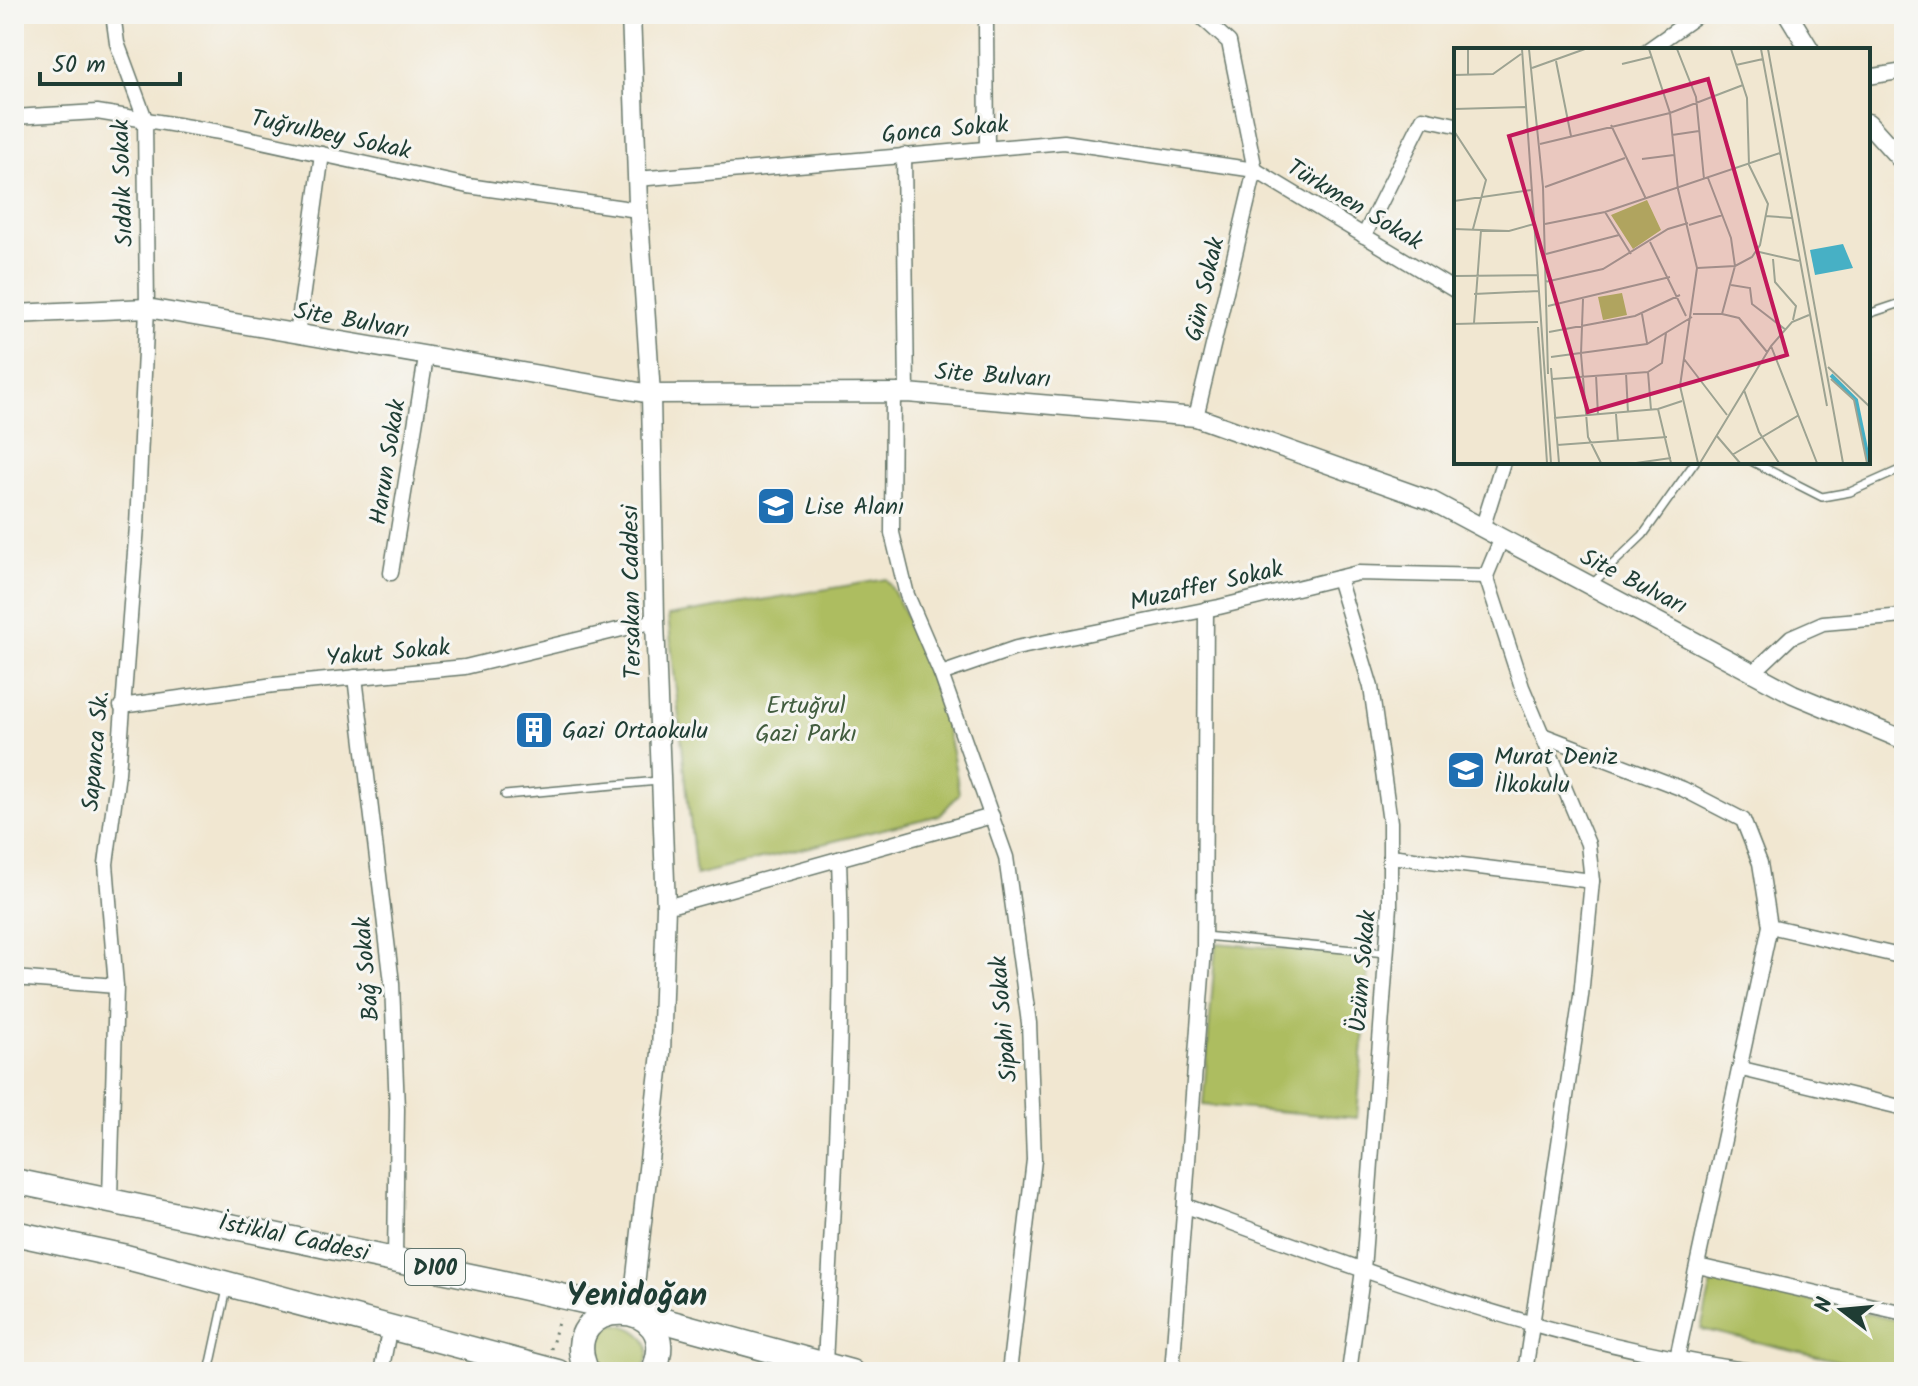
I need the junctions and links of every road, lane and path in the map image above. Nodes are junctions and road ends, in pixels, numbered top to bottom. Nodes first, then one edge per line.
1 (113, 14) edge
2 (631, 14) edge
3 (1198, 14) edge
4 (1699, 14) edge
5 (1788, 14) edge
6 (986, 25) dead end
7 (1651, 48) edge
8 (1809, 48) edge
9 (1904, 71) edge
10 (1870, 77) edge
11 (14, 117) edge
12 (145, 119) junction
13 (1454, 125) edge
14 (1870, 125) edge
15 (987, 148) junction
16 (322, 154) junction
17 (904, 155) junction
18 (1904, 163) edge
19 (1255, 170) junction
20 (637, 179) junction
21 (638, 210) junction
22 (1364, 236) junction
23 (1454, 290) edge
24 (1904, 302) edge
25 (147, 308) junction
26 (1870, 313) edge
27 (14, 314) edge
28 (297, 335) junction
29 (426, 358) junction
30 (900, 392) junction
31 (651, 394) junction
32 (1196, 417) junction
33 (1502, 464) edge
34 (1694, 464) edge
35 (1757, 464) edge
36 (1904, 468) edge
37 (1482, 529) junction
38 (1501, 540) junction
39 (391, 573) dead end
40 (1486, 576) junction
41 (1338, 578) junction
42 (1590, 586) junction
43 (1206, 609) junction
44 (1904, 616) edge
45 (655, 621) junction
46 (1754, 672) junction
47 (941, 674) junction
48 (355, 677) junction
49 (121, 706) junction
50 (1545, 736) junction
51 (1904, 740) edge
52 (661, 781) junction
53 (505, 795) dead end
54 (992, 816) junction
55 (1390, 856) junction
56 (839, 859) junction
57 (1592, 881) junction
58 (666, 907) junction
59 (1770, 926) junction
60 (1204, 936) junction
61 (1386, 953) junction
62 (1904, 957) edge
63 (14, 978) edge
64 (116, 986) junction
65 (1742, 1069) junction
66 (1904, 1108) edge
67 (14, 1181) edge
68 (110, 1198) junction
69 (1186, 1206) junction
70 (14, 1233) edge
71 (395, 1258) junction
72 (1698, 1266) junction
73 (1363, 1270) junction
74 (228, 1283) junction
75 (565, 1297) junction
76 (632, 1312) junction
77 (1904, 1313) edge
78 (1533, 1325) junction
79 (390, 1326) junction
80 (825, 1364) junction
81 (1675, 1366) edge
82 (552, 1370) edge
83 (209, 1372) edge
84 (381, 1372) edge
85 (587, 1372) edge
86 (653, 1372) edge
87 (851, 1372) edge
88 (1009, 1372) edge
89 (1172, 1372) edge
90 (1349, 1372) edge
91 (1525, 1372) edge
92 (1760, 1372) edge

1 - 12 street, Sıddık Sokak
2 - 20 street, Tersakan Caddesi
3 - 19 street, Türkmen Sokak
4 - 7 street
5 - 8 street
6 - 15 street
9 - 10 street
11 - 12 street, Tuğrulbey Sokak
12 - 16 street, Tuğrulbey Sokak
12 - 25 street, Sıddık Sokak
13 - 22 street
14 - 18 street
15 - 17 street, Gonca Sokak
15 - 19 street, Gonca Sokak
16 - 21 street, Tuğrulbey Sokak
16 - 28 street
17 - 20 street, Gonca Sokak
17 - 30 street, Sipahi Sokak
19 - 22 street, Türkmen Sokak
19 - 32 street, Gün Sokak
20 - 21 street, Tersakan Caddesi
21 - 31 street, Tersakan Caddesi
22 - 23 street, Türkmen Sokak
24 - 26 lane
25 - 27 street, Site Bulvarı
25 - 28 street, Site Bulvarı
25 - 49 street, Sapanca Sk.
28 - 29 street, Site Bulvarı
29 - 31 street, Site Bulvarı
29 - 39 street, Harun Sokak
30 - 31 street, Site Bulvarı
30 - 32 street, Site Bulvarı
30 - 47 street, Sipahi Sokak
31 - 45 street, Tersakan Caddesi
32 - 37 street, Site Bulvarı
33 - 37 street
34 - 42 lane
35 - 36 lane
37 - 38 street, Site Bulvarı
38 - 40 street
38 - 42 street, Site Bulvarı
40 - 41 street, Muzaffer Sokak
40 - 50 street
41 - 43 street, Muzaffer Sokak
41 - 55 street, Üzüm Sokak
42 - 46 street, Site Bulvarı
43 - 47 street, Muzaffer Sokak
43 - 60 street
44 - 46 street
45 - 48 street, Yakut Sokak
45 - 52 street, Tersakan Caddesi
46 - 51 street, Site Bulvarı
47 - 54 street, Sipahi Sokak
48 - 49 street, Yakut Sokak
48 - 71 street, Bağ Sokak
49 - 64 street, Sapanca Sk.
50 - 57 street
50 - 59 street
52 - 53 lane
52 - 58 street, Tersakan Caddesi
54 - 56 street
54 - 88 street, Sipahi Sokak
55 - 57 street
55 - 61 street, Üzüm Sokak
56 - 58 street
56 - 80 street
57 - 78 street
58 - 76 street, Tersakan Caddesi
59 - 62 street
59 - 65 street
60 - 61 lane
60 - 69 street
61 - 73 street, Üzüm Sokak
63 - 64 street
64 - 68 street, Sapanca Sk.
65 - 66 street
65 - 72 street
67 - 68 highway, İstiklal Caddesi / D100
68 - 71 highway, İstiklal Caddesi / D100
69 - 73 street
69 - 89 street
70 - 74 highway
71 - 75 highway, İstiklal Caddesi / D100
72 - 77 street
72 - 81 street
73 - 78 street
73 - 90 street, Üzüm Sokak
74 - 79 highway
74 - 83 lane
75 - 76 highway, İstiklal Caddesi / D100
75 - 82 path
76 - 80 highway, İstiklal Caddesi / D100
76 - 85 highway
76 - 86 highway
78 - 81 street
78 - 91 street
79 - 82 highway
79 - 84 street
80 - 87 highway, İstiklal Caddesi / D100
81 - 92 street

